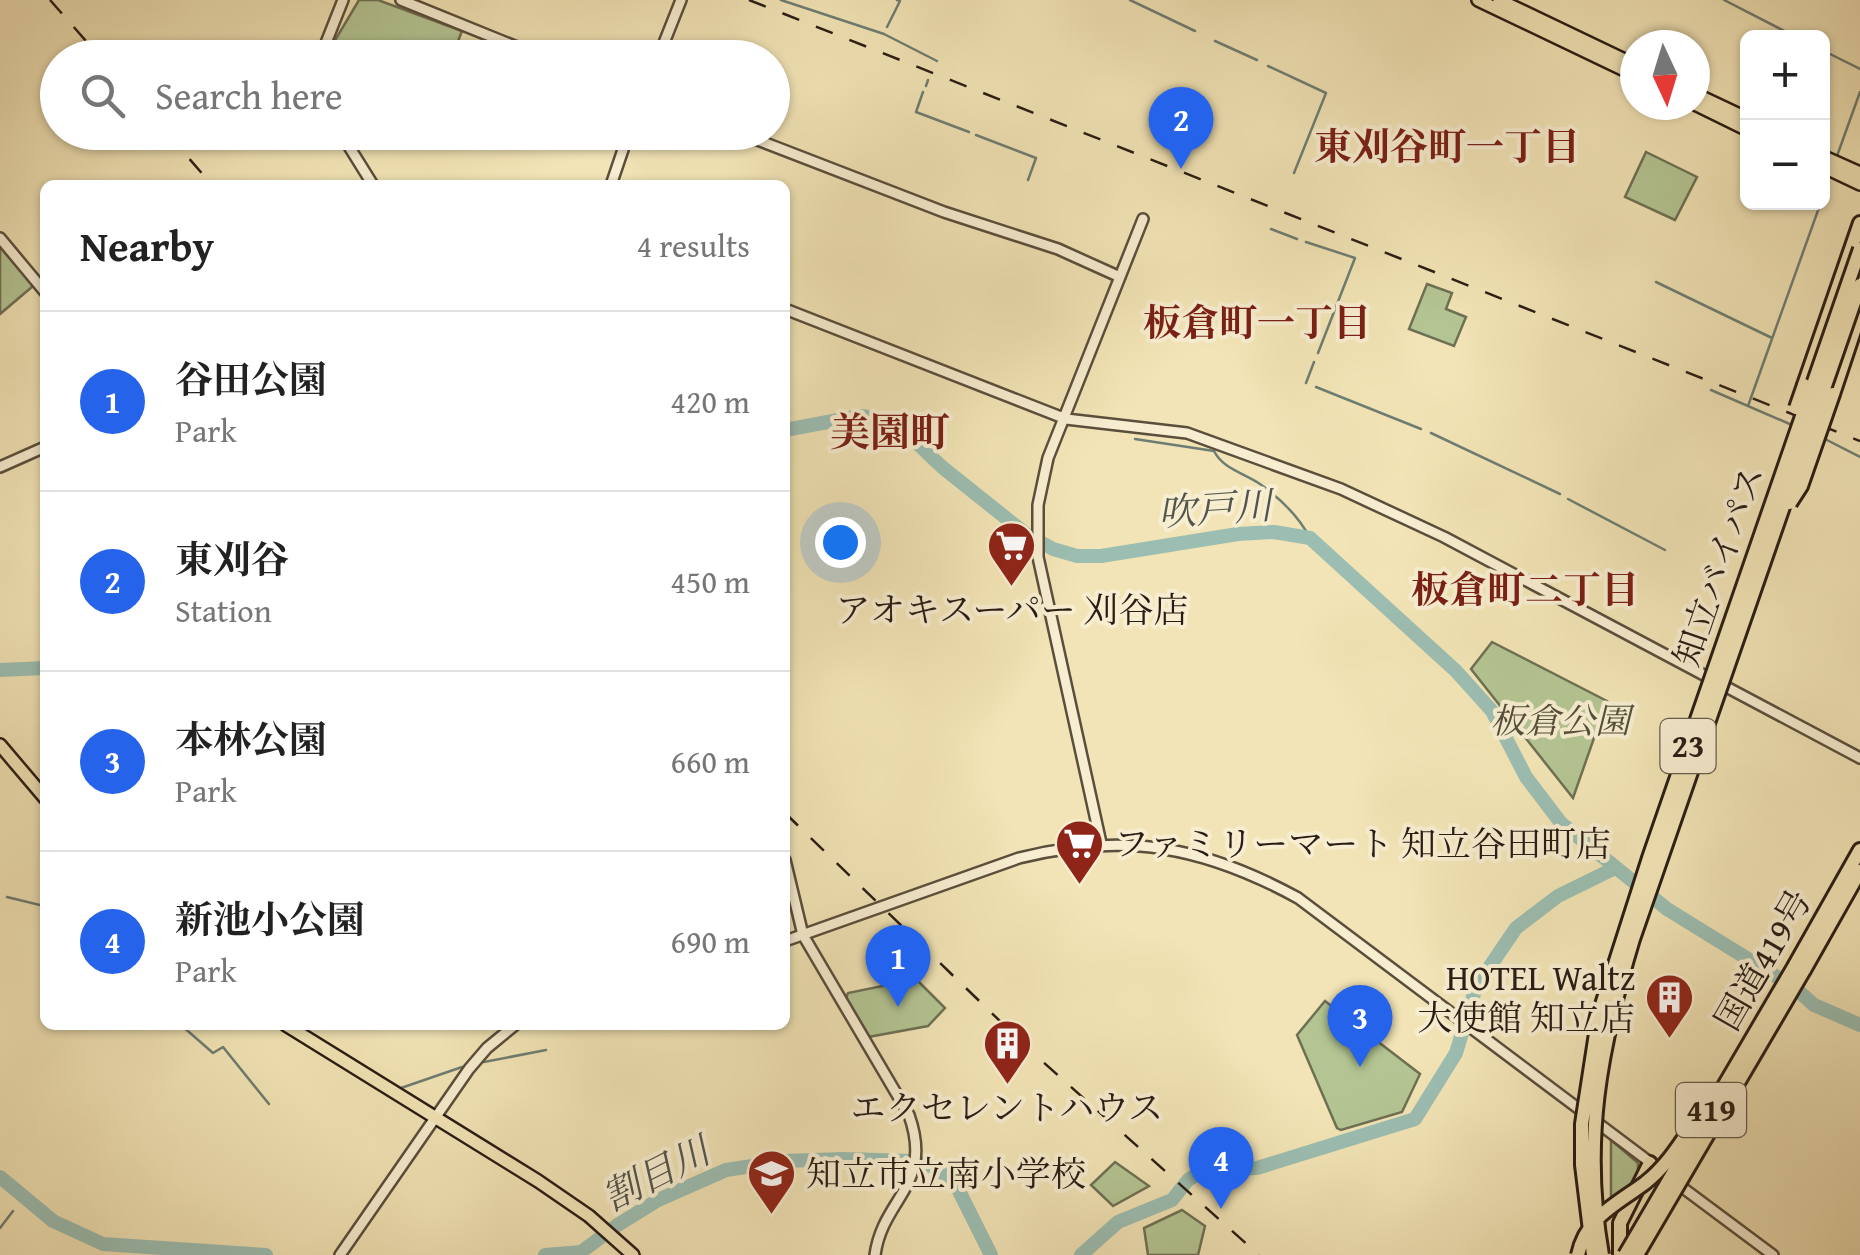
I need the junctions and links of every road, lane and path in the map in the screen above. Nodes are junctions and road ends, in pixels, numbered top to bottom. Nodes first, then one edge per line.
1 (343, 0) edge
2 (401, 0) edge
3 (681, 0) edge
4 (1478, 0) edge
5 (1499, 0) edge
6 (327, 40) edge
7 (500, 40) edge
8 (665, 40) edge
9 (1620, 57) edge
10 (1620, 68) edge
11 (1710, 101) edge
12 (1710, 111) edge
13 (1740, 115) edge
14 (1740, 126) edge
15 (351, 150) edge
16 (623, 150) edge
17 (784, 150) edge
18 (1830, 160) edge
19 (1830, 170) edge
20 (1860, 173) edge
21 (370, 180) edge
22 (613, 180) edge
23 (1860, 184) edge
24 (1143, 219) dead end
25 (1860, 223) edge
26 (0, 238) edge
27 (1860, 249) edge
28 (1120, 278) junction
29 (1860, 285) edge
30 (40, 286) edge
31 (790, 311) edge
32 (1860, 313) edge
33 (1066, 420) junction
34 (40, 449) edge
35 (0, 467) edge
36 (1768, 533) junction
37 (0, 744) edge
38 (1860, 758) edge
39 (40, 792) edge
40 (1102, 843) junction
41 (1860, 850) edge
42 (1860, 871) edge
43 (790, 879) edge
44 (804, 934) junction
45 (790, 939) edge
46 (1800, 968) junction
47 (1779, 994) junction
48 (294, 1030) edge
49 (509, 1030) edge
50 (1760, 1044) junction
51 (436, 1118) junction
52 (1650, 1162) junction
53 (342, 1252) edge
54 (633, 1255) edge
55 (874, 1255) edge
56 (1578, 1255) edge
57 (1593, 1255) edge
58 (1602, 1255) edge
59 (1622, 1255) edge
60 (1637, 1255) edge
61 (1647, 1255) edge
62 (1774, 1255) edge

1 - 6 street
2 - 7 street
3 - 8 street
4 - 10 main road
5 - 9 main road
11 - 13 main road
12 - 14 main road
15 - 21 street
16 - 22 street
17 - 28 street
18 - 20 main road
19 - 23 main road
24 - 28 street
25 - 36 highway, bridge
26 - 30 street
27 - 36 highway, 知立バイパス / 23, bridge
28 - 33 street
29 - 36 highway, 知立バイパス / 23, bridge
31 - 33 street
32 - 36 highway, bridge
33 - 38 street
33 - 40 street
34 - 35 street
36 - 57 highway, 知立バイパス / 23, bridge
36 - 58 highway, 知立バイパス / 23, bridge
37 - 39 main road
40 - 44 street
40 - 52 street
41 - 46 highway, 国道419号 / 419
42 - 46 highway, 国道419号 / 419
43 - 44 street
44 - 45 street
44 - 55 street
46 - 47 highway, 国道419号 / 419, bridge
46 - 50 highway, 国道419号 / 419, bridge
47 - 56 highway, bridge
47 - 59 highway, 国道419号 / 419, bridge
48 - 51 main road
49 - 51 street
50 - 60 highway, 国道419号 / 419, bridge
50 - 61 highway, bridge
51 - 53 street
51 - 54 main road
52 - 59 highway
52 - 62 street

